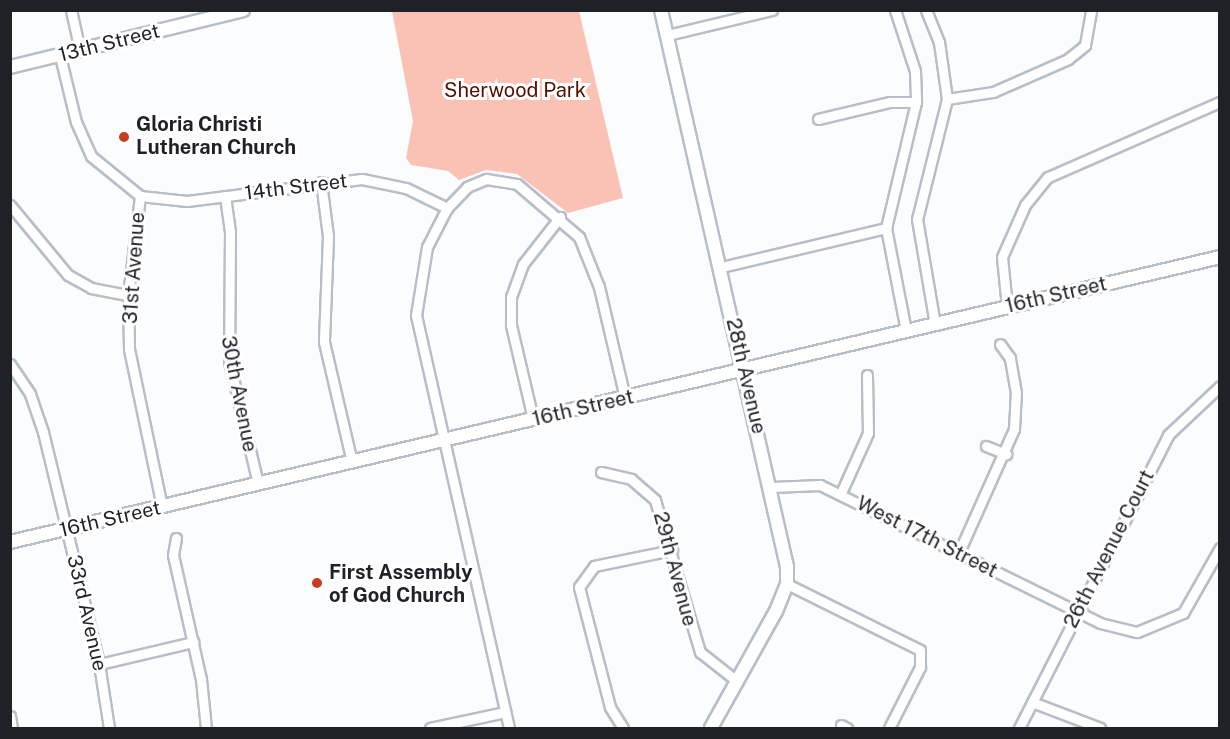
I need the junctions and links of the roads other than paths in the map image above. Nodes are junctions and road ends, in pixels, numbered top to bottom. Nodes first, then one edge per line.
1 (71, 10) edge
2 (243, 10) edge
3 (661, 10) edge
4 (772, 10) edge
5 (895, 10) edge
6 (926, 10) edge
7 (1091, 10) edge
8 (667, 35) junction
9 (80, 51) junction
10 (60, 56) junction
11 (10, 67) edge
12 (947, 99) junction
13 (916, 102) junction
14 (1220, 102) edge
15 (818, 120) dead end
16 (321, 182) junction
17 (140, 196) junction
18 (225, 196) junction
19 (10, 205) edge
20 (447, 208) junction
21 (560, 217) junction
22 (886, 228) junction
23 (1220, 257) edge
24 (721, 267) junction
25 (128, 295) junction
26 (1007, 307) junction
27 (935, 324) junction
28 (906, 331) junction
29 (1000, 344) dead end
30 (10, 364) edge
31 (745, 369) junction
32 (867, 375) dead end
33 (1220, 386) edge
34 (625, 398) junction
35 (533, 420) junction
36 (442, 440) junction
37 (986, 446) dead end
38 (1006, 454) junction
39 (352, 462) junction
40 (601, 472) dead end
41 (258, 484) junction
42 (772, 487) junction
43 (841, 494) junction
44 (162, 507) junction
45 (67, 529) junction
46 (176, 538) dead end
47 (10, 542) edge
48 (1220, 548) edge
49 (672, 550) junction
50 (959, 552) junction
51 (787, 584) junction
52 (1077, 613) junction
53 (193, 642) junction
54 (99, 664) junction
55 (738, 682) junction
56 (1032, 702) junction
57 (505, 712) junction
58 (10, 716) edge
59 (12, 729) edge
60 (109, 729) edge
61 (206, 729) edge
62 (430, 729) edge
63 (509, 729) edge
64 (623, 729) edge
65 (711, 729) edge
66 (889, 729) edge
67 (1019, 729) edge
68 (1100, 729) edge

1 - 9 street
2 - 9 main road, 13th Street
3 - 8 main road, 28th Avenue
4 - 8 street
5 - 13 street
6 - 12 street
7 - 12 street
8 - 24 main road, 28th Avenue
9 - 10 main road, 13th Street
10 - 11 main road, 13th Street
10 - 17 street, 31st Avenue
12 - 27 street
13 - 15 street
13 - 22 street
14 - 26 street
16 - 18 street, 14th Street
16 - 20 street, 14th Street
16 - 39 street
17 - 18 street, 14th Street
17 - 25 street, 31st Avenue
18 - 41 street, 30th Avenue
19 - 25 street
20 - 21 street
20 - 36 street
21 - 34 street
21 - 35 street
22 - 24 street
22 - 28 street
23 - 26 main road, 16th Street
24 - 31 main road, 28th Avenue
25 - 44 street, 31st Avenue
26 - 27 main road, 16th Street
27 - 28 main road, 16th Street
28 - 31 main road, 16th Street
29 - 38 street
30 - 45 street, 33rd Avenue
31 - 34 main road, 16th Street
31 - 42 main road, 28th Avenue
32 - 43 street
33 - 52 street, 26th Avenue Court
34 - 35 main road, 16th Street
35 - 36 main road, 16th Street
36 - 39 main road, 16th Street
36 - 57 street
37 - 38 street
38 - 50 street
39 - 41 main road, 16th Street
40 - 49 street, 29th Avenue
41 - 44 main road, 16th Street
42 - 43 street, West 17th Street
42 - 51 main road, 28th Avenue
43 - 50 street, West 17th Street
44 - 45 main road, 16th Street
45 - 47 main road, 16th Street
45 - 54 street, 33rd Avenue
46 - 53 street
48 - 52 street, West 17th Street
49 - 55 street, 29th Avenue
49 - 64 street
50 - 52 street, West 17th Street
51 - 55 main road
51 - 66 street
52 - 56 street, 26th Avenue Court
53 - 54 street
53 - 61 street
54 - 60 street, 33rd Avenue
55 - 65 main road
56 - 67 street, 26th Avenue Court
56 - 68 street
57 - 62 street
57 - 63 street
58 - 59 street

